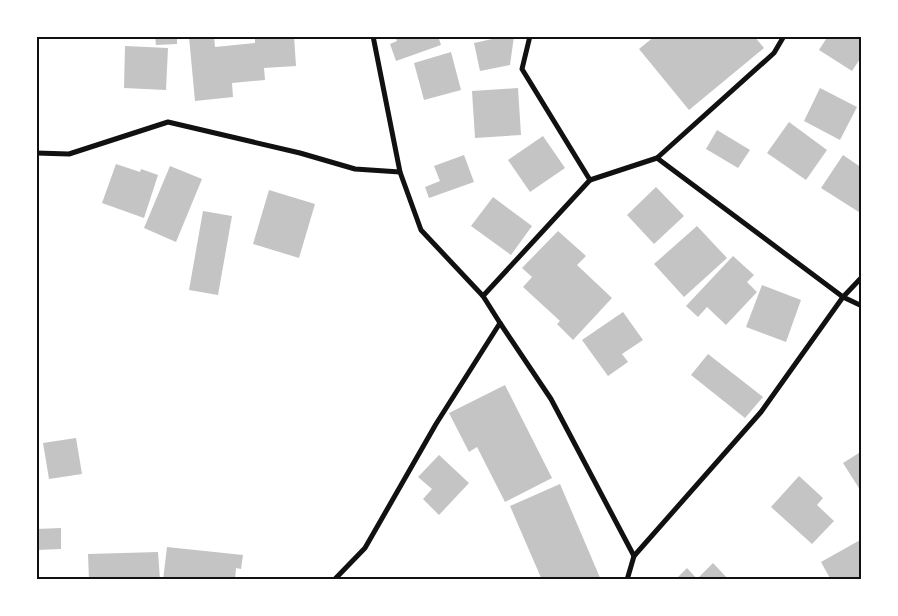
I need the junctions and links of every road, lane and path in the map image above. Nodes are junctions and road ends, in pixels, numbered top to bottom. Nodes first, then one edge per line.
1 (373, 36) edge
2 (530, 36) edge
3 (784, 36) edge
4 (36, 154) edge
5 (657, 158) junction
6 (400, 172) junction
7 (590, 180) junction
8 (862, 277) edge
9 (483, 296) junction
10 (843, 297) junction
11 (862, 306) edge
12 (500, 322) junction
13 (634, 556) junction
14 (51, 580) edge
15 (56, 580) edge
16 (334, 580) edge
17 (627, 580) edge

1 - 6 street
2 - 7 street
3 - 5 street
4 - 6 street
5 - 7 street
5 - 10 street
6 - 9 street
7 - 9 street
8 - 10 street
9 - 12 street
10 - 11 street
10 - 13 street
12 - 13 street
12 - 16 street
13 - 17 street
14 - 15 street

